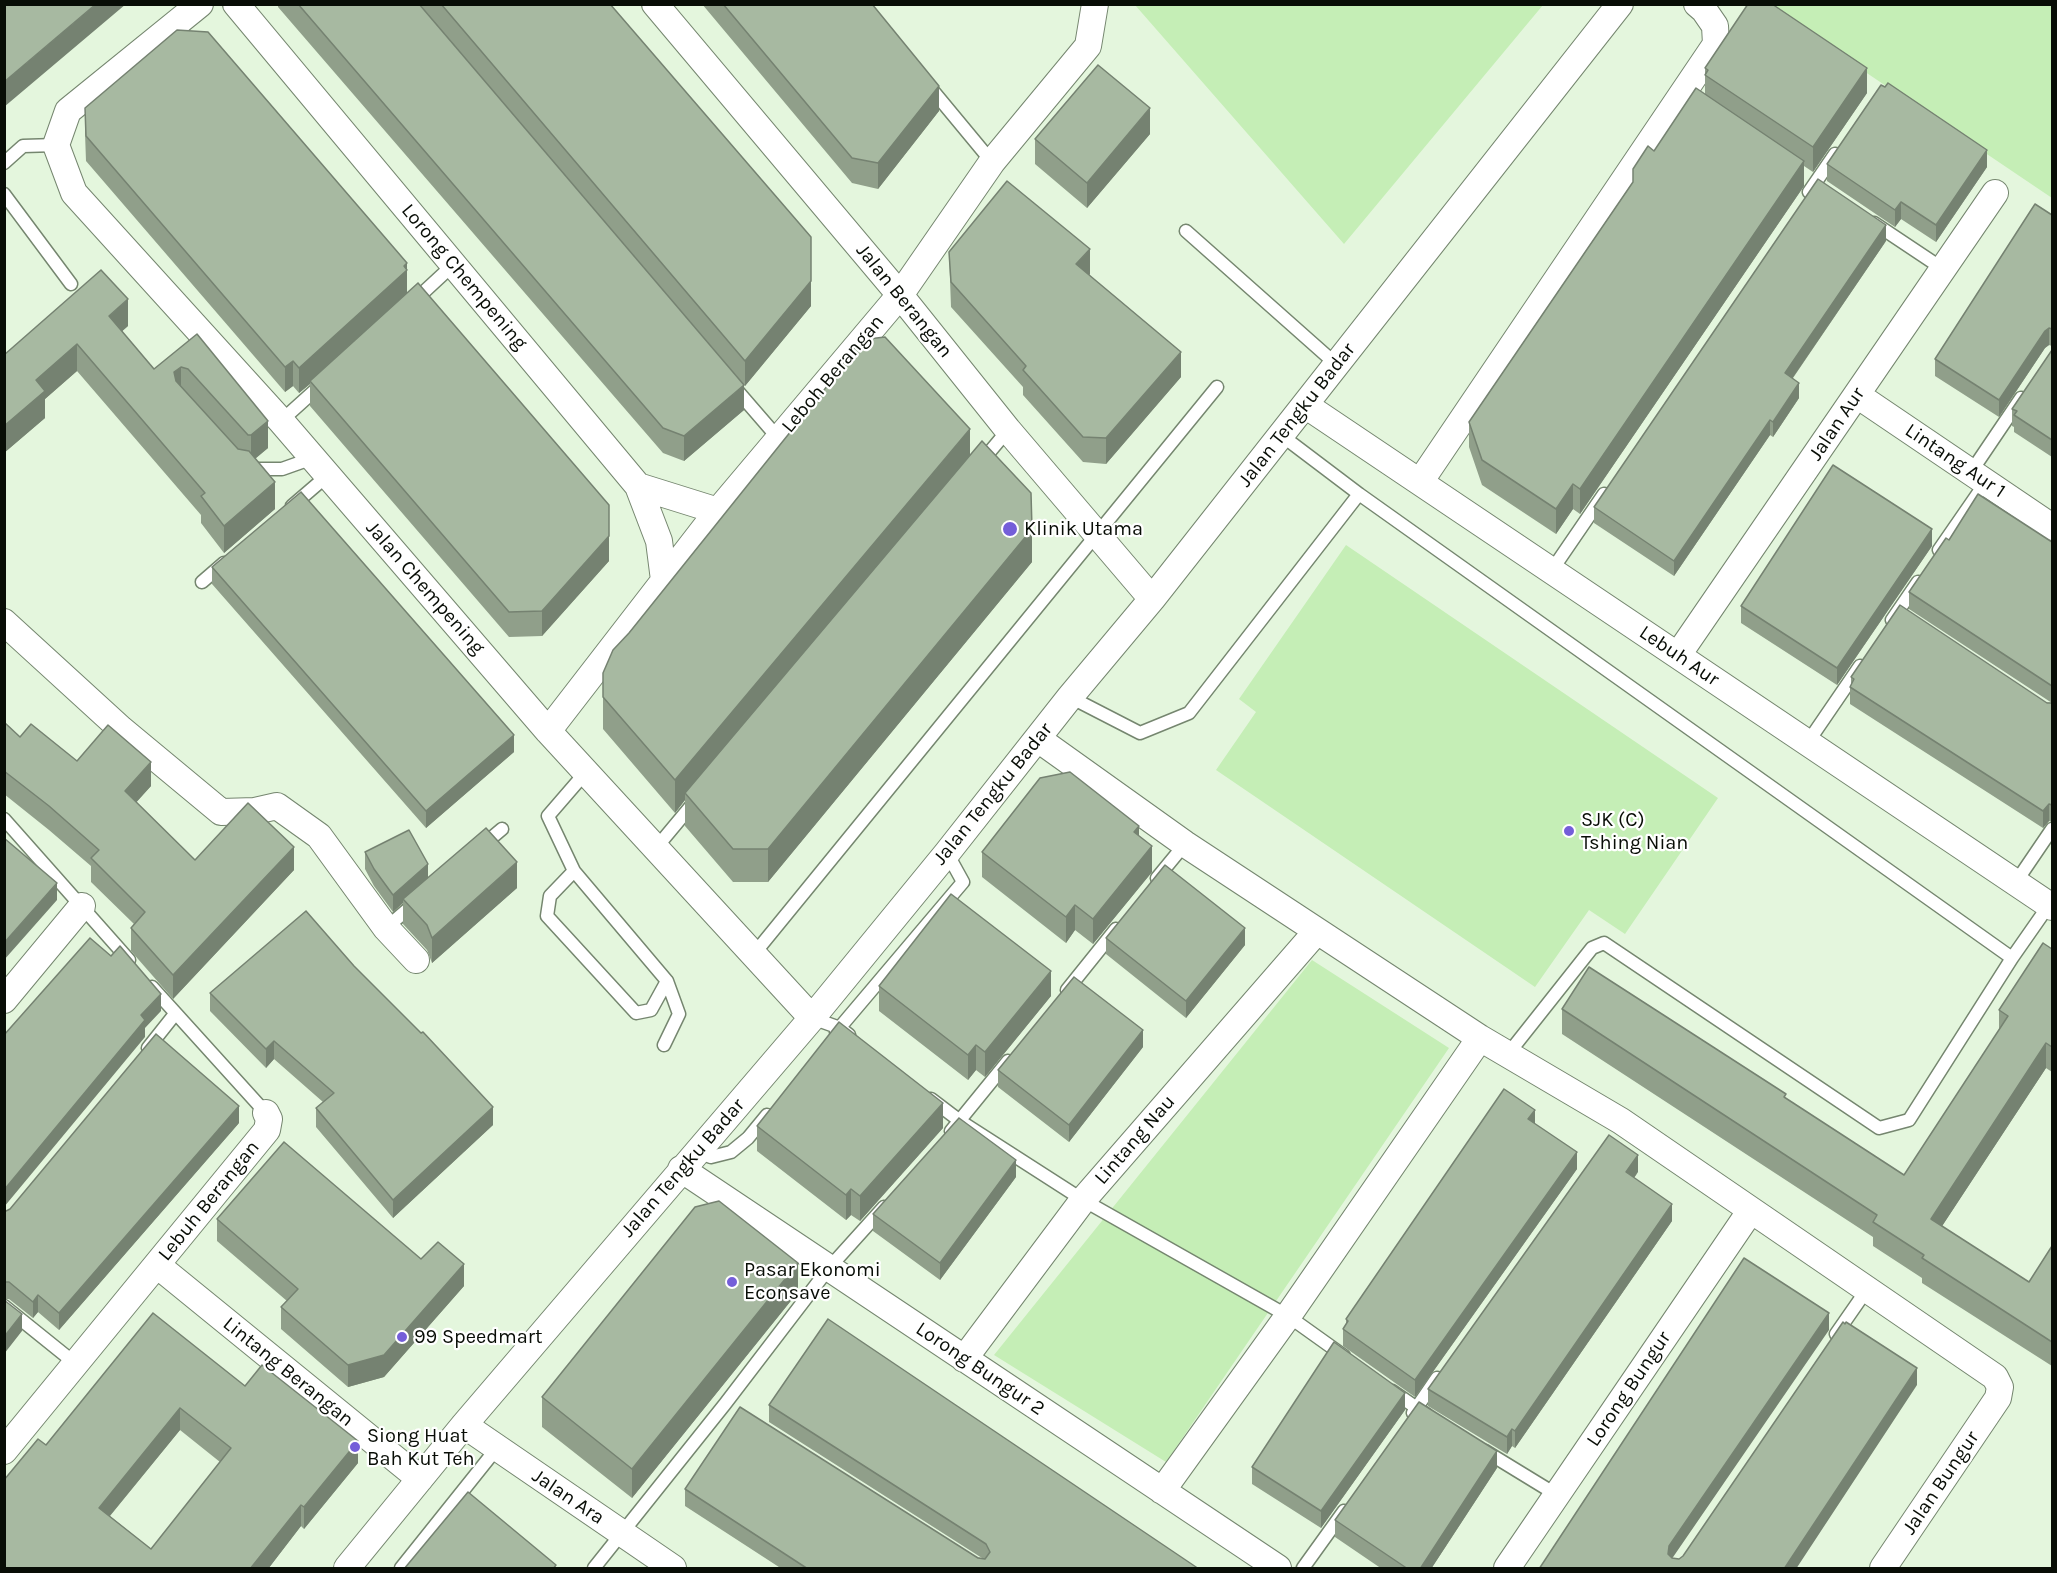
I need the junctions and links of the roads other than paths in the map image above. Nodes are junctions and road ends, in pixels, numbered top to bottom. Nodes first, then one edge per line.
1 (200, 4) edge
2 (236, 4) edge
3 (655, 4) edge
4 (1620, 4) edge
5 (1697, 4) edge
6 (1095, 5) edge
7 (920, 74) edge
8 (1842, 144) edge
9 (56, 145) junction
10 (992, 162) junction
11 (4, 163) edge
12 (1995, 193) dead end
13 (4, 194) edge
14 (1802, 202) edge
15 (1864, 216) edge
16 (1186, 231) dead end
17 (454, 264) junction
18 (1943, 269) junction
19 (71, 284) dead end
20 (900, 295) junction
21 (402, 312) edge
22 (1337, 365) junction
23 (333, 374) edge
24 (724, 376) edge
25 (1217, 387) dead end
26 (2028, 389) edge
27 (1857, 395) junction
28 (1305, 405) junction
29 (281, 421) junction
30 (1008, 430) junction
31 (1281, 435) junction
32 (778, 439) junction
33 (236, 461) edge
34 (977, 466) edge
35 (320, 467) junction
36 (1979, 477) junction
37 (1420, 482) junction
38 (1611, 483) edge
39 (638, 486) junction
40 (1359, 494) junction
41 (718, 511) junction
42 (283, 513) edge
43 (2052, 527) edge
44 (1097, 535) junction
45 (229, 559) edge
46 (1552, 570) junction
47 (664, 580) junction
48 (202, 582) dead end
49 (1152, 599) junction
50 (4, 621) edge
51 (1885, 629) edge
52 (1678, 655) junction
53 (1866, 658) edge
54 (1070, 697) junction
55 (548, 731) junction
56 (1038, 739) junction
57 (1808, 742) junction
58 (586, 772) junction
59 (702, 793) edge
60 (4, 819) edge
61 (502, 829) dead end
62 (2052, 829) edge
63 (1185, 844) junction
64 (656, 848) junction
65 (475, 852) edge
66 (947, 853) junction
67 (574, 871) junction
68 (2016, 882) junction
69 (1148, 890) edge
70 (422, 897) edge
71 (82, 906) junction
72 (2051, 906) edge
73 (1125, 918) edge
74 (386, 928) junction
75 (1317, 931) junction
76 (754, 954) junction
77 (2012, 958) junction
78 (416, 960) dead end
79 (667, 981) junction
80 (4, 1000) edge
81 (1058, 1001) edge
82 (175, 1014) junction
83 (812, 1018) junction
84 (840, 1028) junction
85 (1480, 1038) junction
86 (858, 1042) edge
87 (664, 1045) dead end
88 (824, 1046) edge
89 (1020, 1047) edge
90 (1508, 1054) junction
91 (137, 1060) edge
92 (923, 1092) edge
93 (779, 1101) edge
94 (266, 1113) joint
95 (960, 1121) junction
96 (945, 1138) edge
97 (689, 1160) junction
98 (891, 1199) edge
99 (1083, 1200) junction
100 (1751, 1210) junction
101 (157, 1265) junction
102 (829, 1268) junction
103 (1868, 1288) junction
104 (4, 1306) edge
105 (1288, 1316) junction
106 (1828, 1346) edge
107 (964, 1359) junction
108 (1352, 1362) edge
109 (76, 1364) junction
110 (1443, 1370) edge
111 (1379, 1382) edge
112 (1416, 1408) junction
113 (1436, 1421) edge
114 (464, 1425) junction
115 (1403, 1427) edge
116 (1477, 1445) edge
117 (497, 1448) junction
118 (4, 1451) edge
119 (420, 1479) junction
120 (1162, 1491) junction
121 (1557, 1494) junction
122 (1349, 1503) edge
123 (622, 1533) junction
124 (347, 1569) edge
125 (401, 1569) edge
126 (594, 1569) edge
127 (673, 1569) edge
128 (1278, 1569) edge
129 (1303, 1569) edge
130 (1507, 1569) edge
131 (1883, 1569) edge

1 - 9 street
2 - 17 street, Lorong Chempening
3 - 20 street, Jalan Berangan
4 - 22 street, Jalan Tengku Badar
5 - 37 street
6 - 10 street, Leboh Berangan
7 - 10 lane
8 - 14 lane
9 - 11 lane
9 - 29 street, Jalan Chempening
10 - 20 street, Leboh Berangan
12 - 18 street, Jalan Aur
13 - 19 lane
15 - 18 lane
16 - 22 lane
17 - 21 lane
17 - 39 street, Lorong Chempening
18 - 27 street, Jalan Aur
20 - 30 street, Jalan Berangan
20 - 32 street, Leboh Berangan
22 - 28 street, Jalan Tengku Badar
23 - 29 lane
24 - 32 lane
25 - 44 lane
26 - 36 lane
27 - 36 street, Lintang Aur 1
27 - 52 street, Jalan Aur
28 - 31 street, Jalan Tengku Badar
28 - 37 street, Lebuh Aur
29 - 35 street, Jalan Chempening
30 - 34 lane
30 - 44 street, Jalan Berangan
31 - 40 lane
31 - 49 street, Jalan Tengku Badar
32 - 41 street, Leboh Berangan
33 - 35 lane
35 - 42 lane
35 - 55 street, Jalan Chempening
36 - 43 street, Lintang Aur 1
36 - 51 lane
37 - 46 street, Lebuh Aur
38 - 46 lane
39 - 41 street
39 - 47 street
40 - 54 lane
40 - 77 lane
41 - 47 street, Leboh Berangan
44 - 49 street, Jalan Berangan
44 - 76 lane
45 - 48 lane
46 - 52 street, Lebuh Aur
47 - 55 street, Leboh Berangan
49 - 54 street, Jalan Tengku Badar
50 - 74 street
52 - 57 street, Lebuh Aur
53 - 57 lane
54 - 56 street, Jalan Tengku Badar
55 - 58 street, Jalan Chempening
56 - 63 street
56 - 66 street, Jalan Tengku Badar
57 - 68 street, Lebuh Aur
58 - 64 street, Jalan Chempening
58 - 67 lane
59 - 64 lane
60 - 71 lane, Lebuh Berangan
61 - 65 lane
62 - 68 lane
63 - 69 lane
63 - 75 street
64 - 76 street, Jalan Chempening
66 - 83 street, Jalan Tengku Badar
66 - 84 lane
67 - 79 lane
67 - 79 lane
68 - 72 street, Lebuh Aur
70 - 74 lane
71 - 80 street
71 - 82 lane, Lebuh Berangan
72 - 77 lane
73 - 81 lane
74 - 78 street
75 - 85 street
75 - 99 street, Lintang Nau
76 - 83 street, Jalan Chempening
77 - 90 lane
79 - 87 lane
82 - 91 lane
82 - 94 lane, Lebuh Berangan
83 - 84 lane
83 - 97 street, Jalan Tengku Badar
84 - 86 lane
84 - 88 lane
85 - 90 street
85 - 105 street
89 - 95 lane
90 - 100 street
92 - 95 lane
93 - 97 lane
94 - 101 street, Lebuh Berangan
95 - 96 lane
95 - 99 lane
97 - 102 street, Lorong Bungur 2
97 - 114 street, Jalan Tengku Badar
98 - 102 lane
99 - 105 lane
99 - 107 street, Lintang Nau
100 - 103 street
100 - 121 street, Lorong Bungur
101 - 109 street, Lebuh Berangan
101 - 119 street, Lintang Berangan
102 - 107 street, Lorong Bungur 2
102 - 123 lane
103 - 106 lane
103 - 131 street, Jalan Bungur
104 - 109 lane
105 - 108 lane
105 - 120 street
107 - 120 street, Lorong Bungur 2
109 - 118 street, Lebuh Berangan
110 - 112 lane
111 - 112 lane
112 - 113 lane
112 - 115 lane
114 - 117 street, Jalan Ara
114 - 119 street, Jalan Tengku Badar
116 - 121 lane
117 - 123 street, Jalan Ara
117 - 125 lane
119 - 124 street, Jalan Tengku Badar
120 - 128 street, Lorong Bungur 2
121 - 130 street, Lorong Bungur
122 - 129 lane
123 - 126 lane
123 - 127 street, Jalan Ara

